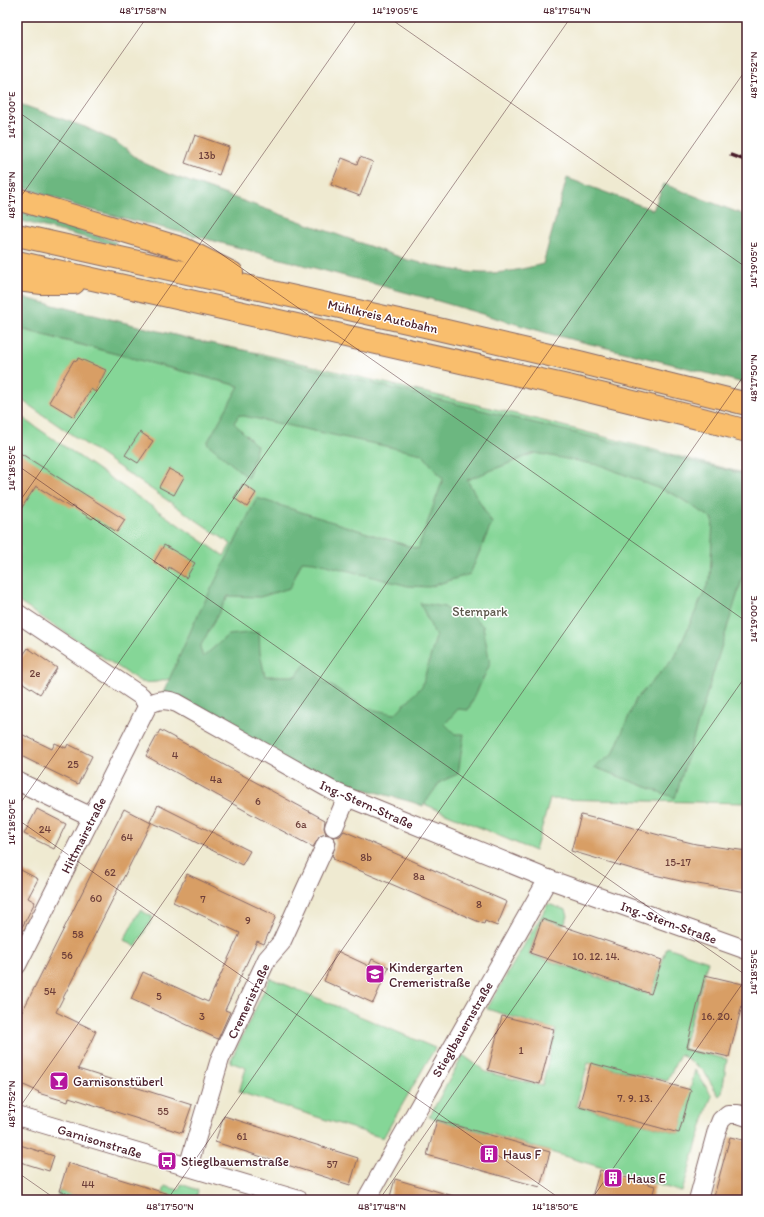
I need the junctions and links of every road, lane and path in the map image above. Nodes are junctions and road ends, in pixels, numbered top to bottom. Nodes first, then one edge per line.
1 (17, 199) edge
2 (17, 234) edge
3 (17, 262) edge
4 (17, 280) edge
5 (114, 283) junction
6 (267, 290) junction
7 (747, 404) edge
8 (747, 431) edge
9 (17, 613) edge
10 (148, 705) junction
11 (17, 781) edge
12 (347, 797) junction
13 (92, 817) junction
14 (334, 827) dead end
15 (326, 844) dead end
16 (548, 878) junction
17 (24, 936) edge
18 (747, 950) edge
19 (17, 965) edge
20 (17, 1116) edge
21 (747, 1117) edge
22 (188, 1167) junction
23 (299, 1200) edge
24 (366, 1200) edge
25 (698, 1200) edge

1 - 6 highway
2 - 6 highway, Mühlkreis Autobahn
3 - 5 highway, Mühlkreis Autobahn
4 - 5 highway
5 - 8 highway, Mühlkreis Autobahn
6 - 7 highway, Mühlkreis Autobahn
9 - 10 street
10 - 12 street, Ing.-Stern-Straße
10 - 13 street, Hittmairstraße
11 - 13 street
12 - 14 street
12 - 16 street, Ing.-Stern-Straße
13 - 17 street, Hittmairstraße
15 - 22 street, Cremeristraße
16 - 18 street, Ing.-Stern-Straße
16 - 24 street, Stieglbauernstraße
17 - 19 street, Hittmairstraße
20 - 22 street, Garnisonstraße
21 - 25 street
22 - 23 street, Garnisonstraße

